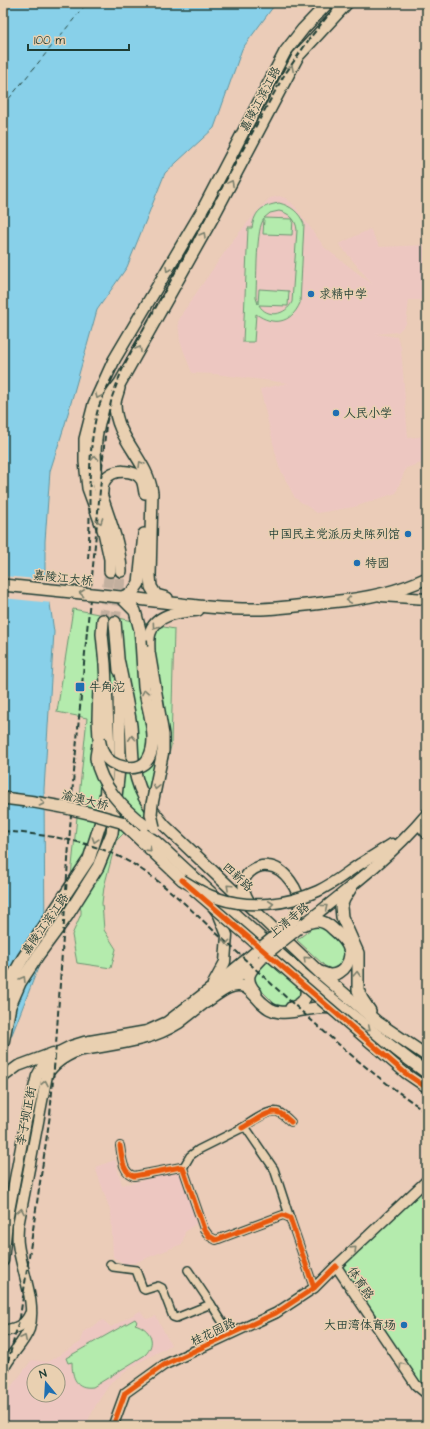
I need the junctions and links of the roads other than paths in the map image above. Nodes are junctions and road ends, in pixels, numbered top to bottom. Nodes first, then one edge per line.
1 (328, 3) edge
2 (347, 3) edge
3 (120, 383) junction
4 (102, 496) junction
5 (110, 571) tunnel mouth
6 (121, 571) tunnel mouth
7 (427, 578) edge
8 (3, 585) edge
9 (374, 596) junction
10 (126, 598) junction
11 (427, 599) edge
12 (227, 608) junction
13 (104, 620) tunnel mouth
14 (115, 622) tunnel mouth
15 (102, 634) junction
16 (119, 663) junction
17 (99, 738) junction
18 (3, 798) edge
19 (427, 814) edge
20 (121, 822) junction
21 (149, 826) junction
22 (415, 828) junction
23 (427, 836) edge
24 (157, 840) junction
25 (185, 876) junction
26 (352, 886) junction
27 (258, 914) junction
28 (298, 925) junction
29 (260, 954) junction
30 (296, 968) junction
31 (319, 972) junction
32 (210, 990) junction
33 (206, 1002) junction
34 (3, 1006) edge
35 (352, 1016) junction
36 (377, 1022) junction
37 (111, 1042) junction
38 (3, 1043) edge
39 (71, 1046) junction
40 (427, 1056) edge
41 (427, 1074) edge
42 (3, 1077) edge
43 (427, 1088) edge
44 (291, 1122) dead end
45 (242, 1128) junction
46 (120, 1146) dead end
47 (183, 1168) junction
48 (427, 1180) edge
49 (290, 1218) junction
50 (3, 1261) edge
51 (110, 1264) dead end
52 (336, 1266) junction
53 (188, 1270) dead end
54 (314, 1288) junction
55 (211, 1304) junction
56 (31, 1310) junction
57 (3, 1332) edge
58 (230, 1334) junction
59 (3, 1370) edge
60 (427, 1394) edge
61 (113, 1426) edge

1 -> 5 main road, 嘉陵江滨江路
3 -> 2 main road, 嘉陵江滨江路
4 -> 3 main road
12 -> 3 main road
4 - 6 main road
4 - 10 main road
7 - 9 main road
10 -> 8 main road, 嘉陵江大桥, bridge
9 - 11 main road
9 -> 12 main road
10 - 12 main road, 嘉陵江大桥
17 -> 10 main road, bridge
12 -> 21 main road, bridge
13 - 15 main road
14 - 16 main road
15 - 17 main road
15 -> 34 main road, 嘉陵江滨江路
27 -> 16 main road, 四新路
38 -> 16 main road, 嘉陵江滨江路
17 - 21 main road, bridge
18 -> 20 main road, 渝澳大桥, bridge
19 - 22 main road, 上清寺路
20 - 24 main road, 渝澳大桥
20 -> 25 main road
21 - 24 main road
22 - 23 street
25 -> 22 main road, bridge
22 - 26 main road, 上清寺路
24 - 25 main road
25 - 30 main road
25 -> 32 main road
25 - 43 street, bridge
28 -> 26 main road, 上清寺路
36 -> 26 main road
27 - 28 main road
31 -> 27 main road, 四新路
28 - 29 main road, 上清寺路, bridge
28 - 31 main road
29 - 30 main road
29 - 32 main road, 上清寺路
29 - 33 main road, 上清寺路
30 - 35 main road
31 - 36 main road, 四新路
32 - 37 main road, 上清寺路
33 - 35 main road
33 - 37 main road, 上清寺路
35 -> 41 main road
36 - 40 main road, 四新路
37 - 39 main road, 李子坝正街
56 -> 37 main road, 李子坝正街
39 - 42 main road
39 - 50 main road, 李子坝正街
44 - 45 street
45 - 47 street
45 - 49 street
46 - 47 street
47 - 49 street
52 -> 48 street, 体育路
49 - 54 street
51 - 55 street
52 - 54 street, 桂花园路
60 -> 52 street, 体育路
53 - 55 street
54 - 58 street, 桂花园路
55 - 58 street
56 - 57 main road
59 -> 56 main road, 李子坝正街
58 - 61 street, 桂花园路

